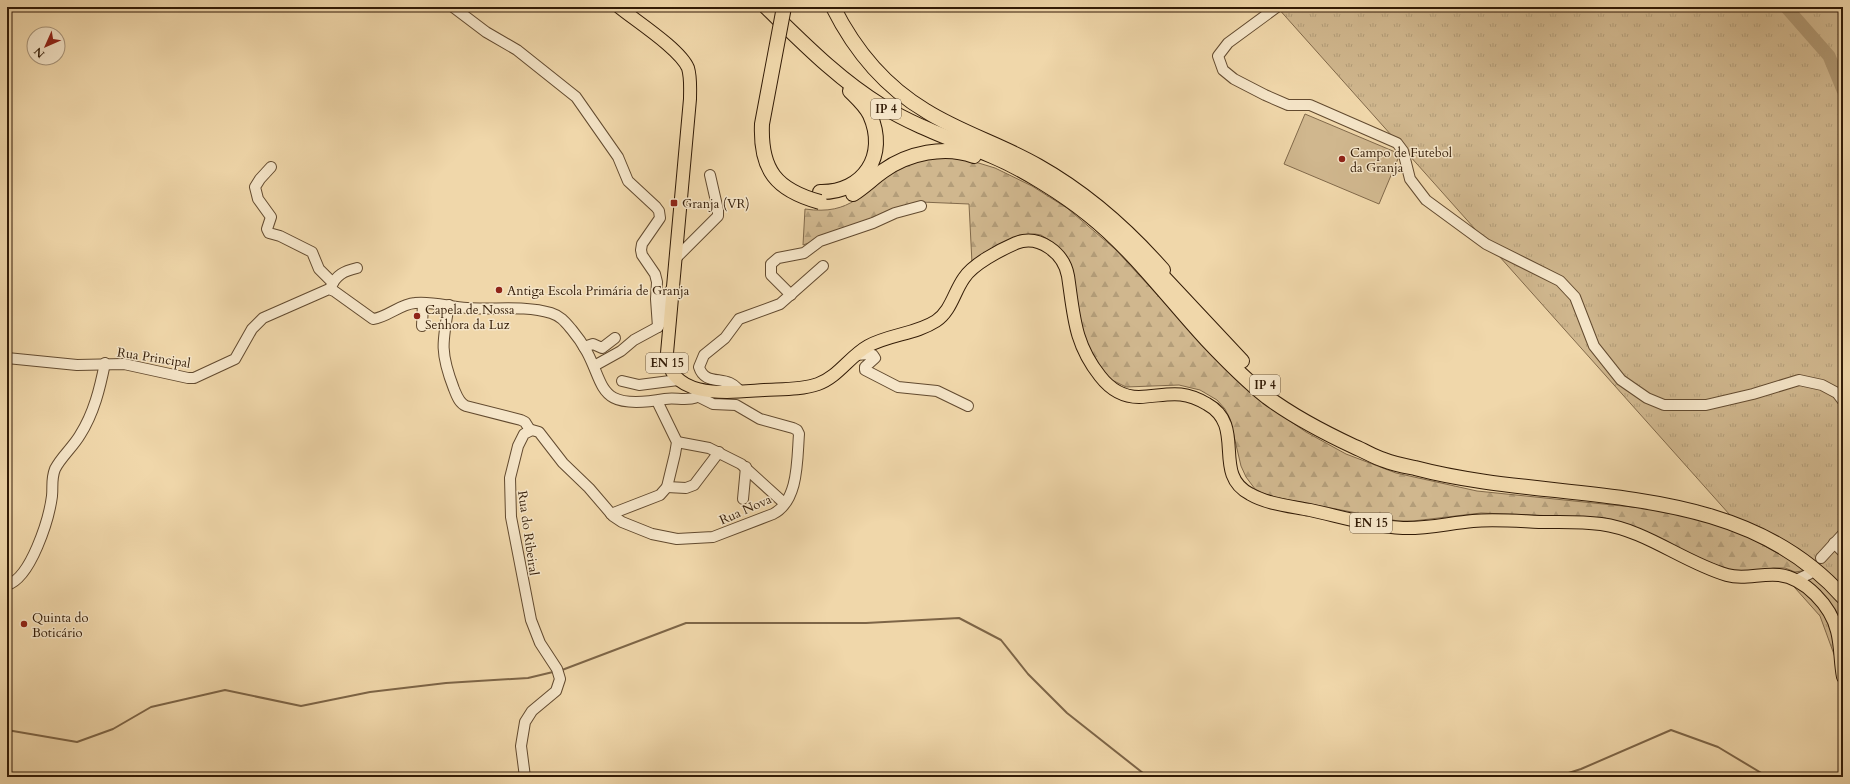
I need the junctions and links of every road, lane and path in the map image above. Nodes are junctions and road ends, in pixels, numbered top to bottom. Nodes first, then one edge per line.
1 (454, 7) edge
2 (619, 7) edge
3 (765, 7) edge
4 (775, 7) edge
5 (784, 7) edge
6 (792, 7) edge
7 (833, 7) edge
8 (1277, 7) edge
9 (271, 167) dead end
10 (710, 175) dead end
11 (1029, 176) junction
12 (820, 197) junction
13 (921, 206) dead end
14 (675, 259) junction
15 (823, 266) dead end
16 (357, 268) dead end
17 (332, 286) junction
18 (672, 288) junction
19 (791, 295) junction
20 (423, 303) junction
21 (449, 306) junction
22 (422, 326) dead end
23 (658, 326) junction
24 (615, 338) dead end
25 (584, 347) junction
26 (1231, 349) junction
27 (856, 355) junction
28 (7, 358) edge
29 (104, 363) junction
30 (594, 366) junction
31 (678, 380) junction
32 (622, 381) dead end
33 (740, 391) junction
34 (702, 394) junction
35 (657, 401) junction
36 (1843, 401) edge
37 (968, 406) dead end
38 (530, 430) junction
39 (677, 442) junction
40 (719, 452) junction
41 (746, 466) junction
42 (667, 487) junction
43 (743, 499) dead end
44 (784, 503) junction
45 (611, 514) junction
46 (1843, 534) edge
47 (1834, 543) junction
48 (1843, 552) edge
49 (1821, 558) dead end
50 (7, 585) edge
51 (1843, 587) edge
52 (1843, 597) edge
53 (1843, 677) edge
54 (526, 777) edge

1 - 23 street
2 - 14 main road, EN 15
3 - 11 highway, IP 4
3 - 12 highway
4 - 26 highway, IP 4
5 - 12 highway, bridge
6 - 12 highway
7 - 26 highway
8 - 36 street
9 - 17 street
10 - 14 street
11 - 12 highway
11 - 52 highway, IP 4
13 - 19 street
14 - 18 main road, EN 15
15 - 19 street
16 - 17 street
17 - 20 street
17 - 29 street, Rua Principal
18 - 23 street
18 - 31 main road, EN 15
19 - 33 street
20 - 21 street
20 - 22 street
21 - 25 street
21 - 38 street
23 - 30 street
24 - 25 street
25 - 30 street
26 - 51 highway, IP 4
27 - 33 main road, EN 15
27 - 37 street
27 - 53 main road, EN 15
28 - 29 street, Rua Principal
29 - 50 street
30 - 35 street
31 - 32 street
31 - 34 main road, EN 15
33 - 34 main road, EN 15
34 - 35 street
34 - 44 street, Rua Nova
35 - 39 street
38 - 45 street
38 - 54 street, Rua do Ribeiral
39 - 40 street
39 - 42 street
40 - 41 street
40 - 42 street
41 - 43 street
41 - 44 street
42 - 45 street
44 - 45 street, Rua Nova
46 - 47 street
47 - 48 street
47 - 49 street

